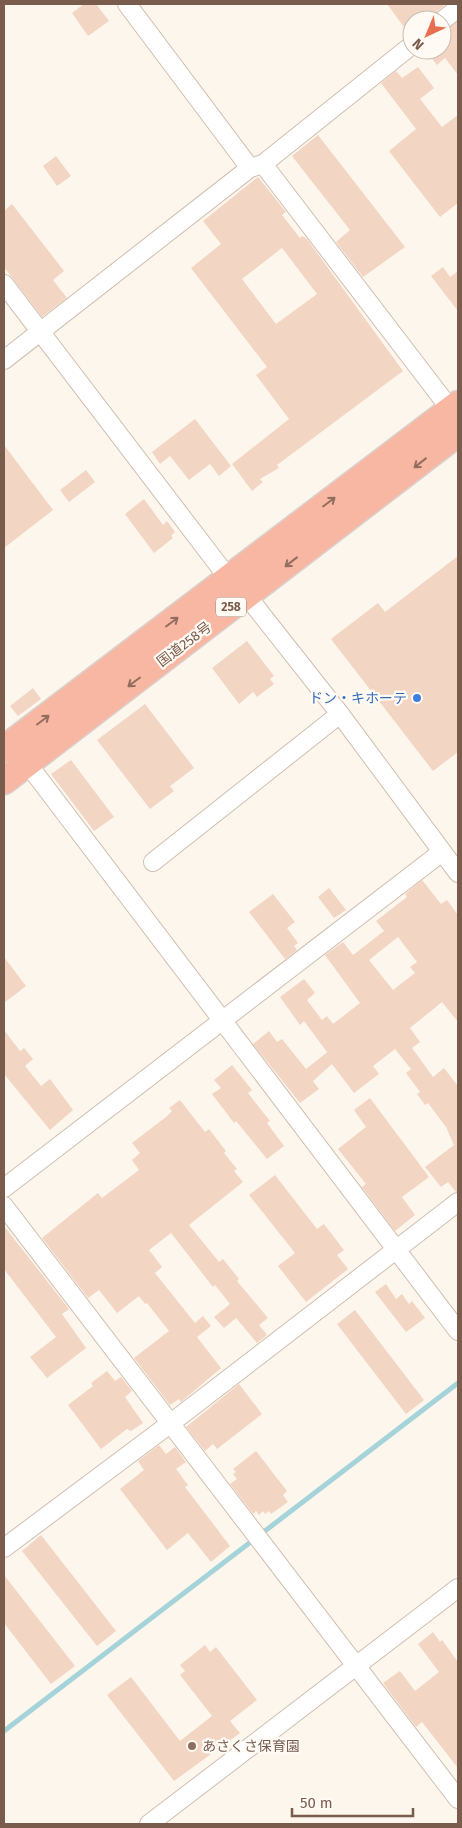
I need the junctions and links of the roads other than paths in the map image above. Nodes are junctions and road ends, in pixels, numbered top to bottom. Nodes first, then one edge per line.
1 (127, 4) edge
2 (402, 53) edge
3 (257, 166) junction
4 (4, 284) edge
5 (40, 331) junction
6 (4, 360) edge
7 (456, 416) edge
8 (238, 587) junction
9 (340, 714) junction
10 (11, 749) edge
11 (4, 781) edge
12 (442, 852) junction
13 (153, 862) dead end
14 (458, 873) edge
15 (221, 1021) junction
16 (4, 1188) edge
17 (458, 1202) edge
18 (4, 1206) edge
19 (397, 1250) junction
20 (458, 1331) edge
21 (171, 1423) junction
22 (4, 1548) edge
23 (458, 1588) edge
24 (358, 1666) junction
25 (458, 1799) edge
26 (148, 1824) edge

1 - 3 street
2 - 3 street
3 - 5 street
3 - 7 street
4 - 5 street
5 - 6 street
5 - 8 street
7 - 8 highway, 国道258号 / 258
8 - 9 street
8 - 10 highway, 国道258号 / 258
9 - 12 street
9 - 13 street
10 - 11 highway, 国道258号 / 258
10 - 15 street
12 - 14 street
12 - 15 street
15 - 16 street
15 - 19 street
17 - 19 street
18 - 21 street
19 - 20 street
19 - 21 street
21 - 22 street
21 - 24 street
23 - 24 street
24 - 25 street
24 - 26 street

